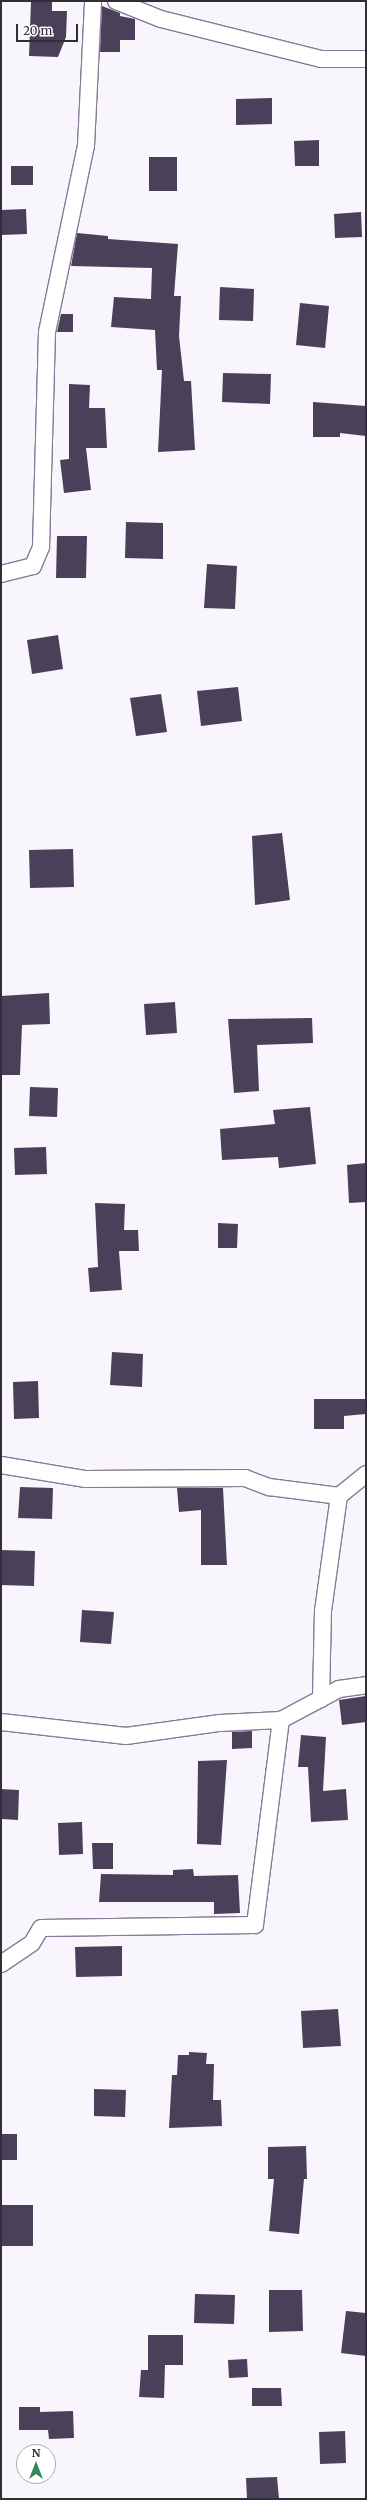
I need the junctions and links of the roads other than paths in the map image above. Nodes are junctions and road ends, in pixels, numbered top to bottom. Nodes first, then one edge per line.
1 (93, 1) edge
2 (116, 1) edge
3 (366, 59) edge
4 (1, 574) edge
5 (1, 1465) edge
6 (366, 1474) edge
7 (339, 1496) junction
8 (366, 1685) edge
9 (321, 1699) junction
10 (281, 1720) junction
11 (1, 1722) edge
12 (1, 1964) edge

1 - 4 street
2 - 3 street
5 - 7 street
6 - 7 street
7 - 9 street
8 - 9 street
9 - 10 street
10 - 11 street
10 - 12 street

